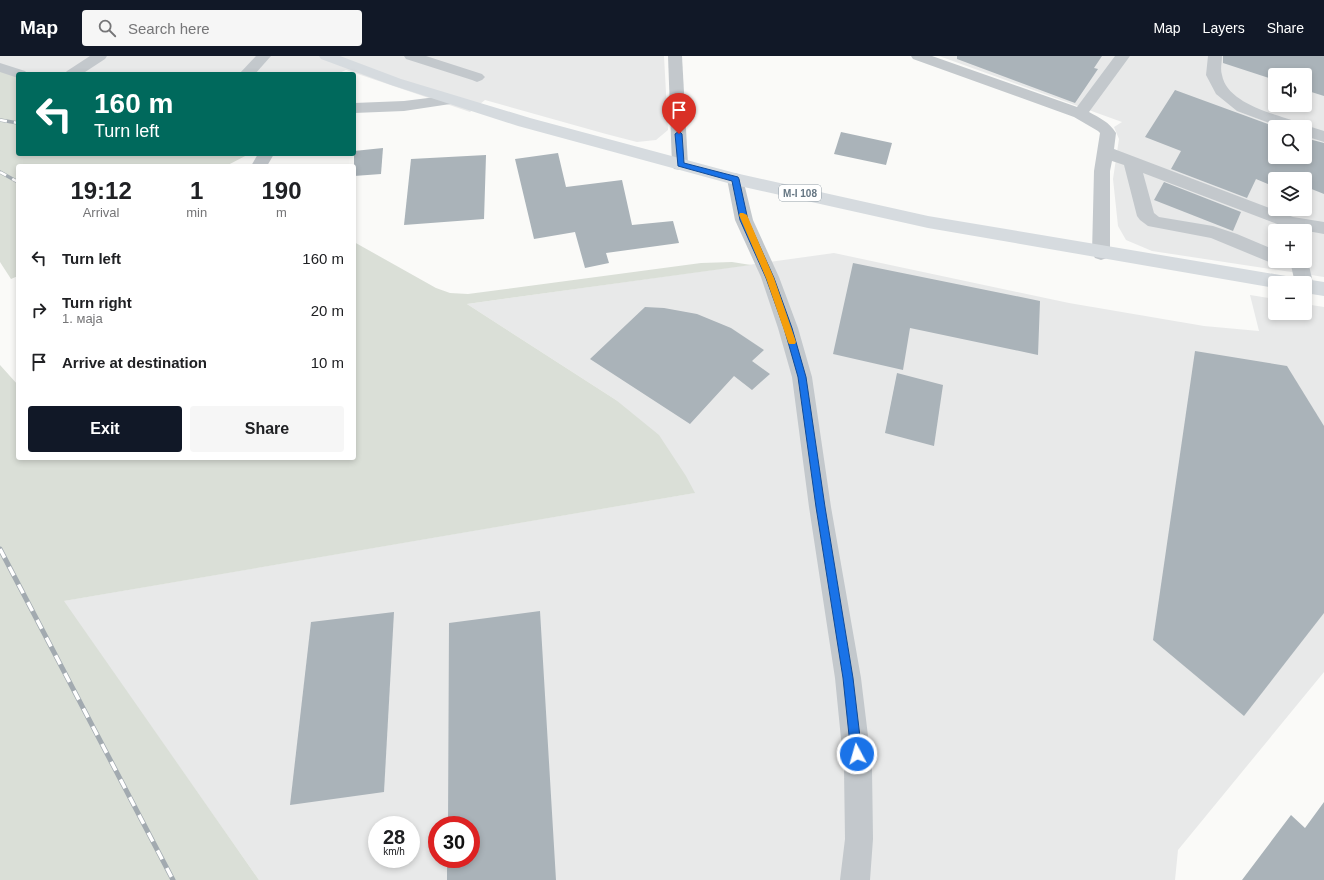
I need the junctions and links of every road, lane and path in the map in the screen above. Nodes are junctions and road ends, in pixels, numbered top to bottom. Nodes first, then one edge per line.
1 (100, 56) edge
2 (264, 56) edge
3 (326, 56) edge
4 (412, 56) edge
5 (675, 56) edge
6 (918, 56) edge
7 (1123, 56) edge
8 (1215, 56) edge
9 (0, 67) edge
10 (75, 72) edge
11 (250, 72) edge
12 (16, 73) edge
13 (478, 77) dead end
14 (452, 100) junction
15 (356, 108) edge
16 (1080, 114) junction
17 (1276, 120) edge
18 (1312, 133) edge
19 (1324, 137) edge
20 (1105, 152) junction
21 (1132, 163) junction
22 (680, 165) junction
23 (735, 179) junction
24 (1284, 224) edge
25 (1312, 228) edge
26 (1324, 228) edge
27 (1101, 253) junction
28 (1268, 254) edge
29 (1291, 268) edge
30 (1301, 276) edge
31 (1268, 280) edge
32 (1312, 283) edge
33 (1324, 289) edge
34 (854, 880) edge

1 - 10 street
2 - 11 street
3 - 14 main road, M-I 108
4 - 13 street
5 - 22 street
6 - 16 street
7 - 16 street
8 - 17 street
9 - 12 street
14 - 15 street
14 - 22 main road, M-I 108
16 - 20 street
18 - 19 street
20 - 21 street
20 - 27 street
21 - 24 street
21 - 28 street
22 - 23 main road, M-I 108
23 - 27 main road, M-I 108
23 - 34 street
25 - 26 street
27 - 31 main road, M-I 108
29 - 30 street
32 - 33 main road

